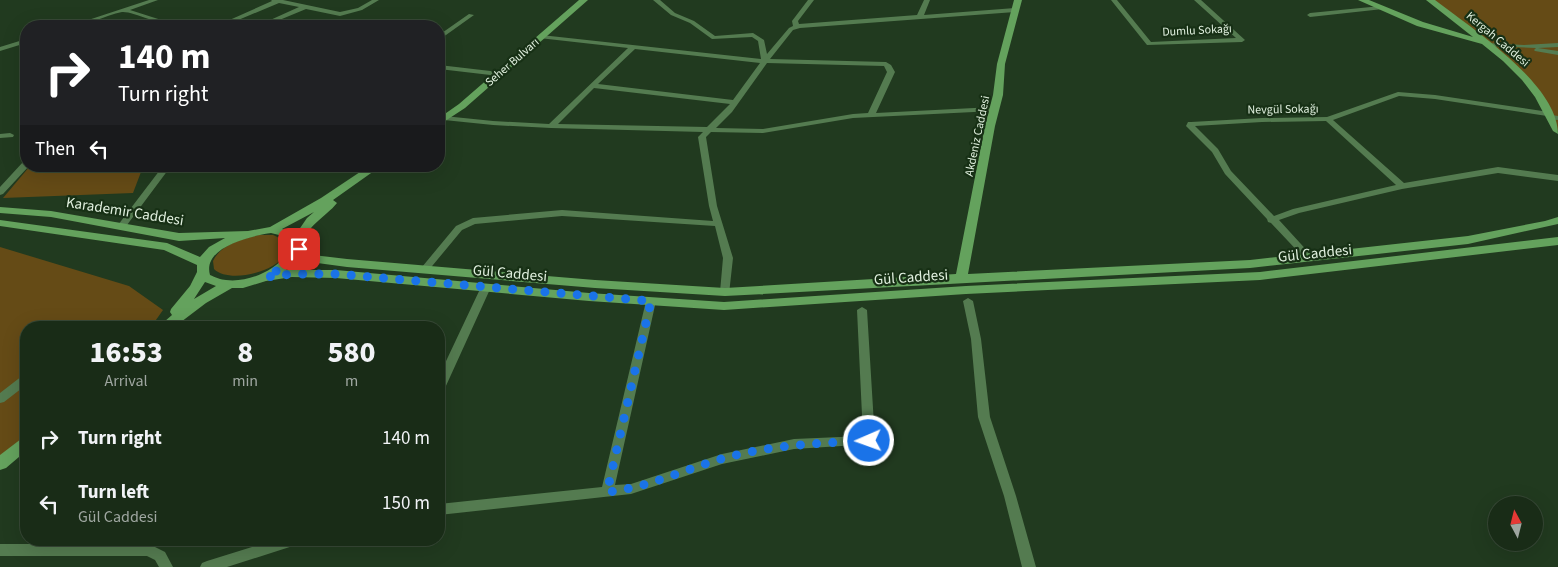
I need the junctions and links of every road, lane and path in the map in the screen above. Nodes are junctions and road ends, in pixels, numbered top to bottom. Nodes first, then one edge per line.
1 (155, 0) edge
2 (376, 0) edge
3 (584, 0) edge
4 (656, 0) edge
5 (811, 0) edge
6 (927, 0) edge
7 (1114, 0) edge
8 (1197, 0) edge
9 (1362, 0) edge
10 (1430, 0) edge
11 (276, 1) edge
12 (1016, 5) edge
13 (304, 7) junction
14 (1381, 8) junction
15 (124, 10) junction
16 (471, 15) dead end
17 (1310, 15) dead end
18 (919, 18) junction
19 (92, 20) edge
20 (156, 20) edge
21 (233, 20) edge
22 (274, 20) edge
23 (797, 27) junction
24 (445, 34) edge
25 (541, 37) junction
26 (20, 43) edge
27 (1487, 45) junction
28 (1558, 45) edge
29 (634, 46) junction
30 (1524, 47) junction
31 (0, 49) edge
32 (1558, 54) edge
33 (765, 61) junction
34 (445, 68) edge
35 (499, 74) junction
36 (593, 86) junction
37 (735, 102) junction
38 (994, 109) junction
39 (871, 115) junction
40 (1553, 116) edge
41 (445, 117) edge
42 (445, 120) edge
43 (1328, 120) junction
44 (551, 126) junction
45 (710, 130) junction
46 (1558, 131) edge
47 (10, 135) dead end
48 (0, 136) edge
49 (20, 170) edge
50 (163, 172) edge
51 (368, 172) edge
52 (1558, 178) edge
53 (351, 184) junction
54 (1402, 186) junction
55 (0, 192) edge
56 (0, 210) edge
57 (1271, 220) junction
58 (1558, 220) edge
59 (0, 223) edge
60 (719, 224) junction
61 (121, 228) junction
62 (271, 230) junction
63 (246, 234) junction
64 (1558, 241) edge
65 (298, 244) junction
66 (1308, 257) junction
67 (203, 268) junction
68 (425, 269) junction
69 (266, 277) junction
70 (961, 278) junction
71 (230, 284) junction
72 (486, 287) junction
73 (725, 292) junction
74 (651, 301) junction
75 (968, 301) dead end
76 (862, 310) dead end
77 (168, 321) edge
78 (172, 321) edge
79 (445, 375) edge
80 (20, 384) edge
81 (0, 399) edge
82 (20, 448) edge
83 (0, 464) edge
84 (607, 492) junction
85 (445, 509) edge
86 (274, 546) edge
87 (0, 550) edge
88 (166, 567) edge
89 (206, 567) edge
90 (1029, 567) edge

1 - 15 street
2 - 13 street
3 - 25 street, Seher Bulvarı
4 - 33 street
5 - 23 street
6 - 18 street
7 - 8 street, Dumlu Sokağı
9 - 14 street
10 - 27 street, Kergah Caddesi
11 - 13 street
11 - 21 street
12 - 18 street
12 - 38 street, Akdeniz Caddesi
13 - 22 street
14 - 17 street
14 - 27 street
15 - 19 street
15 - 20 street
16 - 24 street
18 - 23 street
23 - 33 street
25 - 29 street
25 - 35 street, Seher Bulvarı
26 - 31 street
27 - 30 street
27 - 40 street, Kergah Caddesi
28 - 30 street
29 - 33 street
29 - 36 street
30 - 32 street
33 - 37 street
33 - 39 street
34 - 35 street
35 - 41 street, Seher Bulvarı
36 - 37 street
36 - 44 street
37 - 45 street
38 - 39 street
38 - 70 street, Akdeniz Caddesi
39 - 45 street
40 - 43 street, Nevgül Sokağı
40 - 46 street, Kergah Caddesi
42 - 44 street
43 - 54 street
43 - 57 street, Nevgül Sokağı
44 - 45 street
45 - 60 street
47 - 48 street
49 - 55 street
50 - 61 street
51 - 53 street
52 - 54 street
53 - 62 street
53 - 65 street
54 - 57 street
56 - 61 street, Karademir Caddesi
57 - 66 street, Nevgül Sokağı
58 - 66 street, Gül Caddesi
59 - 67 street, Karademir Caddesi
60 - 68 street
60 - 73 street
61 - 63 street, Karademir Caddesi
62 - 63 street
62 - 65 street, Gül Caddesi
63 - 67 street
64 - 74 street, Gül Caddesi
65 - 68 street, Gül Caddesi
65 - 69 street
66 - 70 street, Gül Caddesi
67 - 71 street, Karademir Caddesi
67 - 77 street
68 - 73 street, Gül Caddesi
69 - 71 street
69 - 72 street, Gül Caddesi
70 - 73 street, Gül Caddesi
71 - 78 street
72 - 74 street, Gül Caddesi
72 - 79 street
74 - 84 street
75 - 90 street
76 - 84 street
80 - 81 street
82 - 83 street
84 - 85 street
86 - 89 street
87 - 88 street

